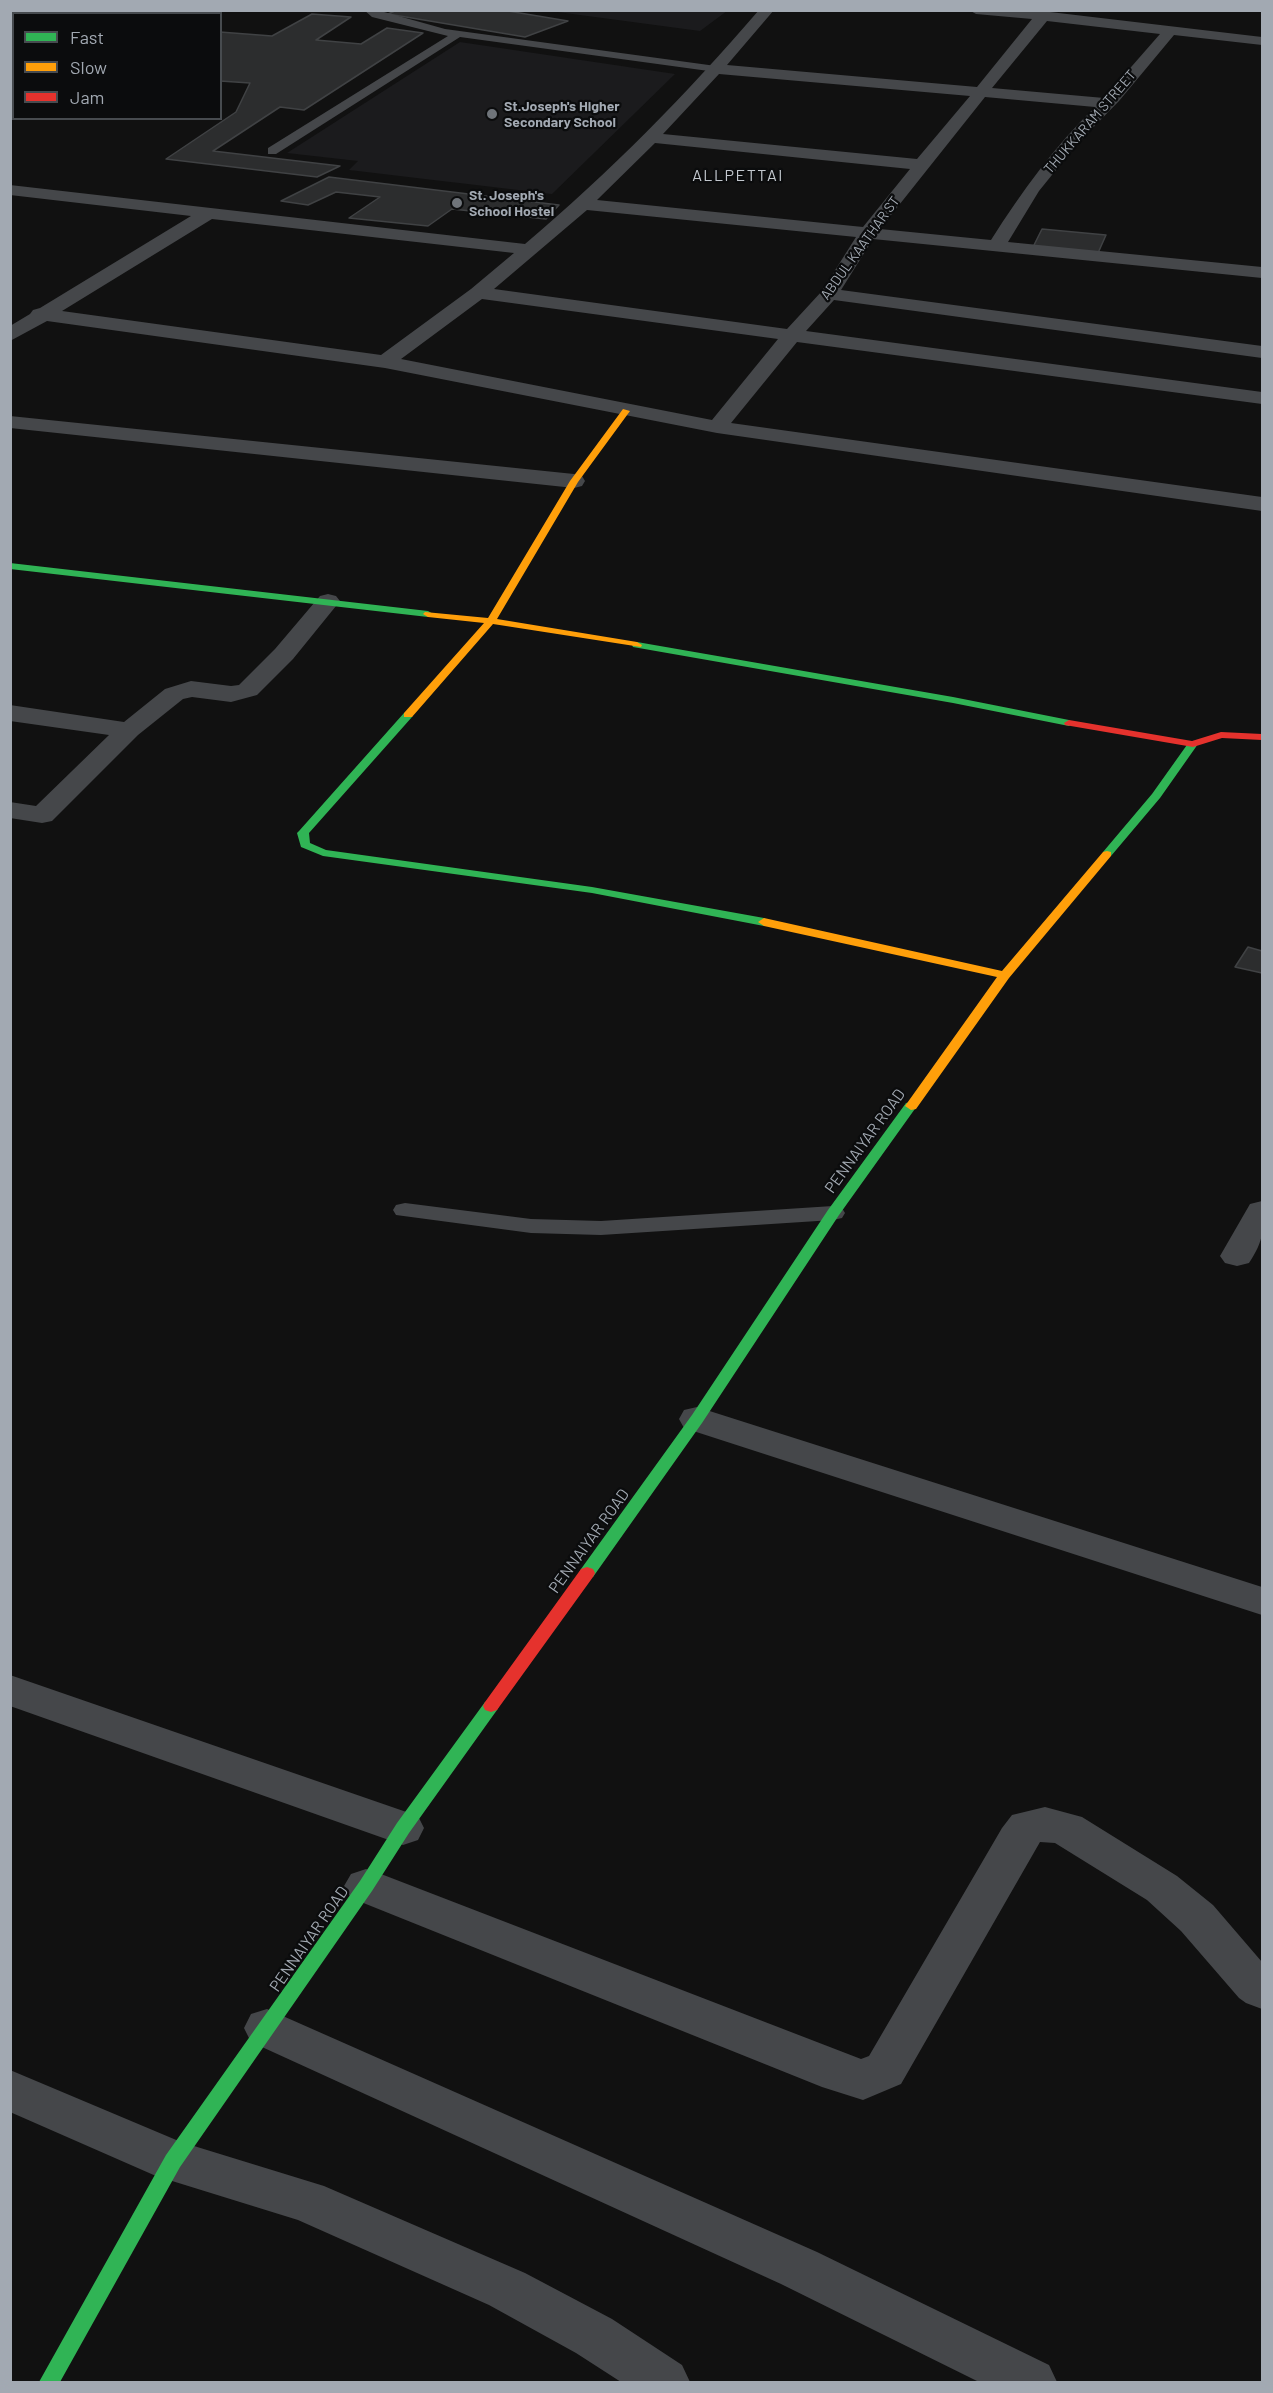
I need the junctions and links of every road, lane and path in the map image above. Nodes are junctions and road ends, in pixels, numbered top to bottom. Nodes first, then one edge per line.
1 (369, 10) edge
2 (767, 10) edge
3 (976, 10) edge
4 (1043, 13) edge
5 (1170, 31) junction
6 (458, 34) junction
7 (1263, 41) edge
8 (716, 69) junction
9 (982, 93) junction
10 (1107, 104) junction
11 (649, 138) junction
12 (272, 151) dead end
13 (922, 165) junction
14 (10, 190) edge
15 (583, 204) junction
16 (207, 214) junction
17 (866, 235) junction
18 (996, 246) junction
19 (531, 250) junction
20 (1263, 273) edge
21 (478, 293) junction
22 (829, 294) junction
23 (40, 314) junction
24 (793, 334) junction
25 (10, 335) edge
26 (1263, 352) edge
27 (385, 362) junction
28 (1263, 398) edge
29 (626, 411) junction
30 (10, 422) edge
31 (717, 426) junction
32 (574, 481) junction
33 (1263, 504) edge
34 (10, 566) edge
35 (328, 601) junction
36 (491, 621) junction
37 (10, 713) edge
38 (1256, 722) dead end
39 (129, 730) junction
40 (1221, 735) junction
41 (1263, 737) edge
42 (1193, 744) junction
43 (10, 810) edge
44 (1005, 975) junction
45 (405, 1210) dead end
46 (1263, 1212) edge
47 (833, 1213) junction
48 (1237, 1256) dead end
49 (697, 1419) junction
50 (1263, 1600) edge
51 (10, 1690) edge
52 (403, 1828) junction
53 (366, 1886) junction
54 (1263, 1990) edge
55 (267, 2028) junction
56 (10, 2090) edge
57 (172, 2161) junction
58 (49, 2382) edge
59 (664, 2382) edge
60 (1031, 2382) edge

1 - 6 lane
2 - 8 street
3 - 4 street
4 - 5 street
4 - 9 street, ABDUL KAATHAR ST
5 - 7 street
5 - 10 street, THUKKARAM STREET
6 - 8 lane
6 - 12 lane
8 - 9 street
8 - 11 street
9 - 10 street
9 - 13 street, ABDUL KAATHAR ST
10 - 18 street, THUKKARAM STREET
11 - 13 street
11 - 15 street
13 - 17 street, ABDUL KAATHAR ST
14 - 16 street
15 - 17 street
15 - 19 street
16 - 19 street
16 - 23 street
17 - 18 street
17 - 22 street, ABDUL KAATHAR ST
18 - 20 street
19 - 21 street
21 - 24 street
21 - 27 street
22 - 24 street, ABDUL KAATHAR ST
22 - 26 street
23 - 25 street
23 - 27 street
24 - 28 street
24 - 31 street, ABDUL KAATHAR ST
27 - 29 street
29 - 31 street
29 - 32 street
30 - 32 street
31 - 33 street
32 - 36 street
34 - 35 street
35 - 36 street
35 - 39 street
36 - 42 street
36 - 44 street
37 - 39 street
38 - 40 street
39 - 43 street
40 - 41 street
40 - 42 street
42 - 44 street, PENNAIYAR ROAD
44 - 47 street, PENNAIYAR ROAD
45 - 47 lane
46 - 48 street
47 - 49 street, PENNAIYAR ROAD
49 - 50 street
49 - 52 street, PENNAIYAR ROAD
51 - 52 street
52 - 53 street, PENNAIYAR ROAD
53 - 54 street
53 - 55 street, PENNAIYAR ROAD
55 - 57 street, PENNAIYAR ROAD
55 - 60 street
56 - 57 street
57 - 58 street, PENNAIYAR ROAD
57 - 59 street

